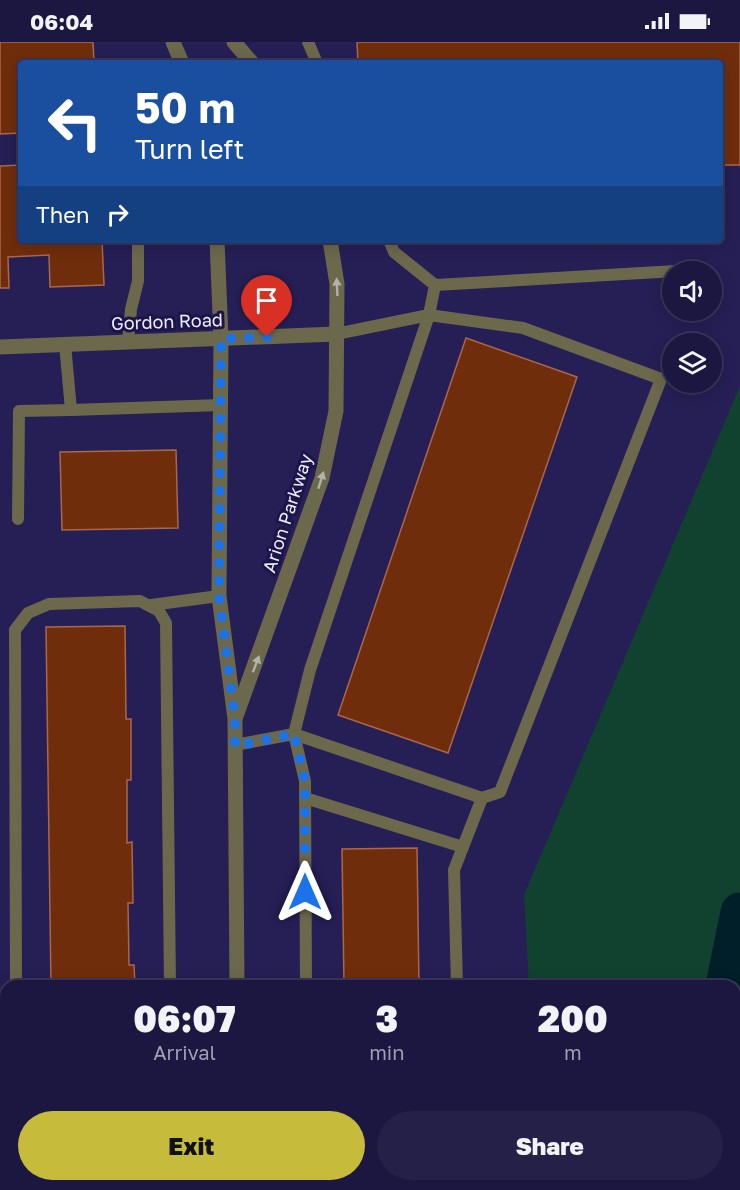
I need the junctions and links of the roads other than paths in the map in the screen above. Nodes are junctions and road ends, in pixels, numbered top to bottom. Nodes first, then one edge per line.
1 (173, 42) edge
2 (234, 42) edge
3 (308, 42) edge
4 (181, 60) edge
5 (249, 60) edge
6 (316, 60) edge
7 (138, 243) edge
8 (217, 243) edge
9 (330, 243) edge
10 (390, 243) edge
11 (662, 272) edge
12 (435, 285) junction
13 (429, 315) junction
14 (336, 334) junction
15 (221, 339) junction
16 (128, 342) junction
17 (65, 344) junction
18 (0, 347) edge
19 (221, 405) junction
20 (71, 410) junction
21 (18, 519) dead end
22 (219, 596) junction
23 (151, 605) junction
24 (235, 719) junction
25 (294, 734) junction
26 (235, 746) junction
27 (305, 798) junction
28 (482, 798) junction
29 (463, 847) junction
30 (16, 980) edge
31 (170, 980) edge
32 (237, 980) edge
33 (306, 980) edge
34 (457, 980) edge

1 - 4 street
2 - 5 street
3 - 6 lane
7 - 16 lane
8 - 15 street, Arion Parkway
14 -> 9 street, Arion Parkway
10 - 12 lane
11 - 12 lane
12 - 13 lane
13 - 14 lane
13 - 25 lane
13 - 28 lane
14 - 15 street, Gordon Road
24 -> 14 street, Arion Parkway
15 - 16 street, Gordon Road
15 - 19 street, Arion Parkway
16 - 17 street, Gordon Road
17 - 18 street, Gordon Road
17 - 20 lane
19 - 20 lane
19 - 22 street, Arion Parkway
20 - 21 lane
22 - 23 lane
22 - 24 street, Arion Parkway
23 - 30 lane
23 - 31 lane
24 - 26 street, Arion Parkway
25 - 26 lane
25 - 27 lane
25 - 28 lane
26 - 32 street, Arion Parkway
27 - 29 lane
27 - 33 lane
28 - 29 lane
29 - 34 lane

